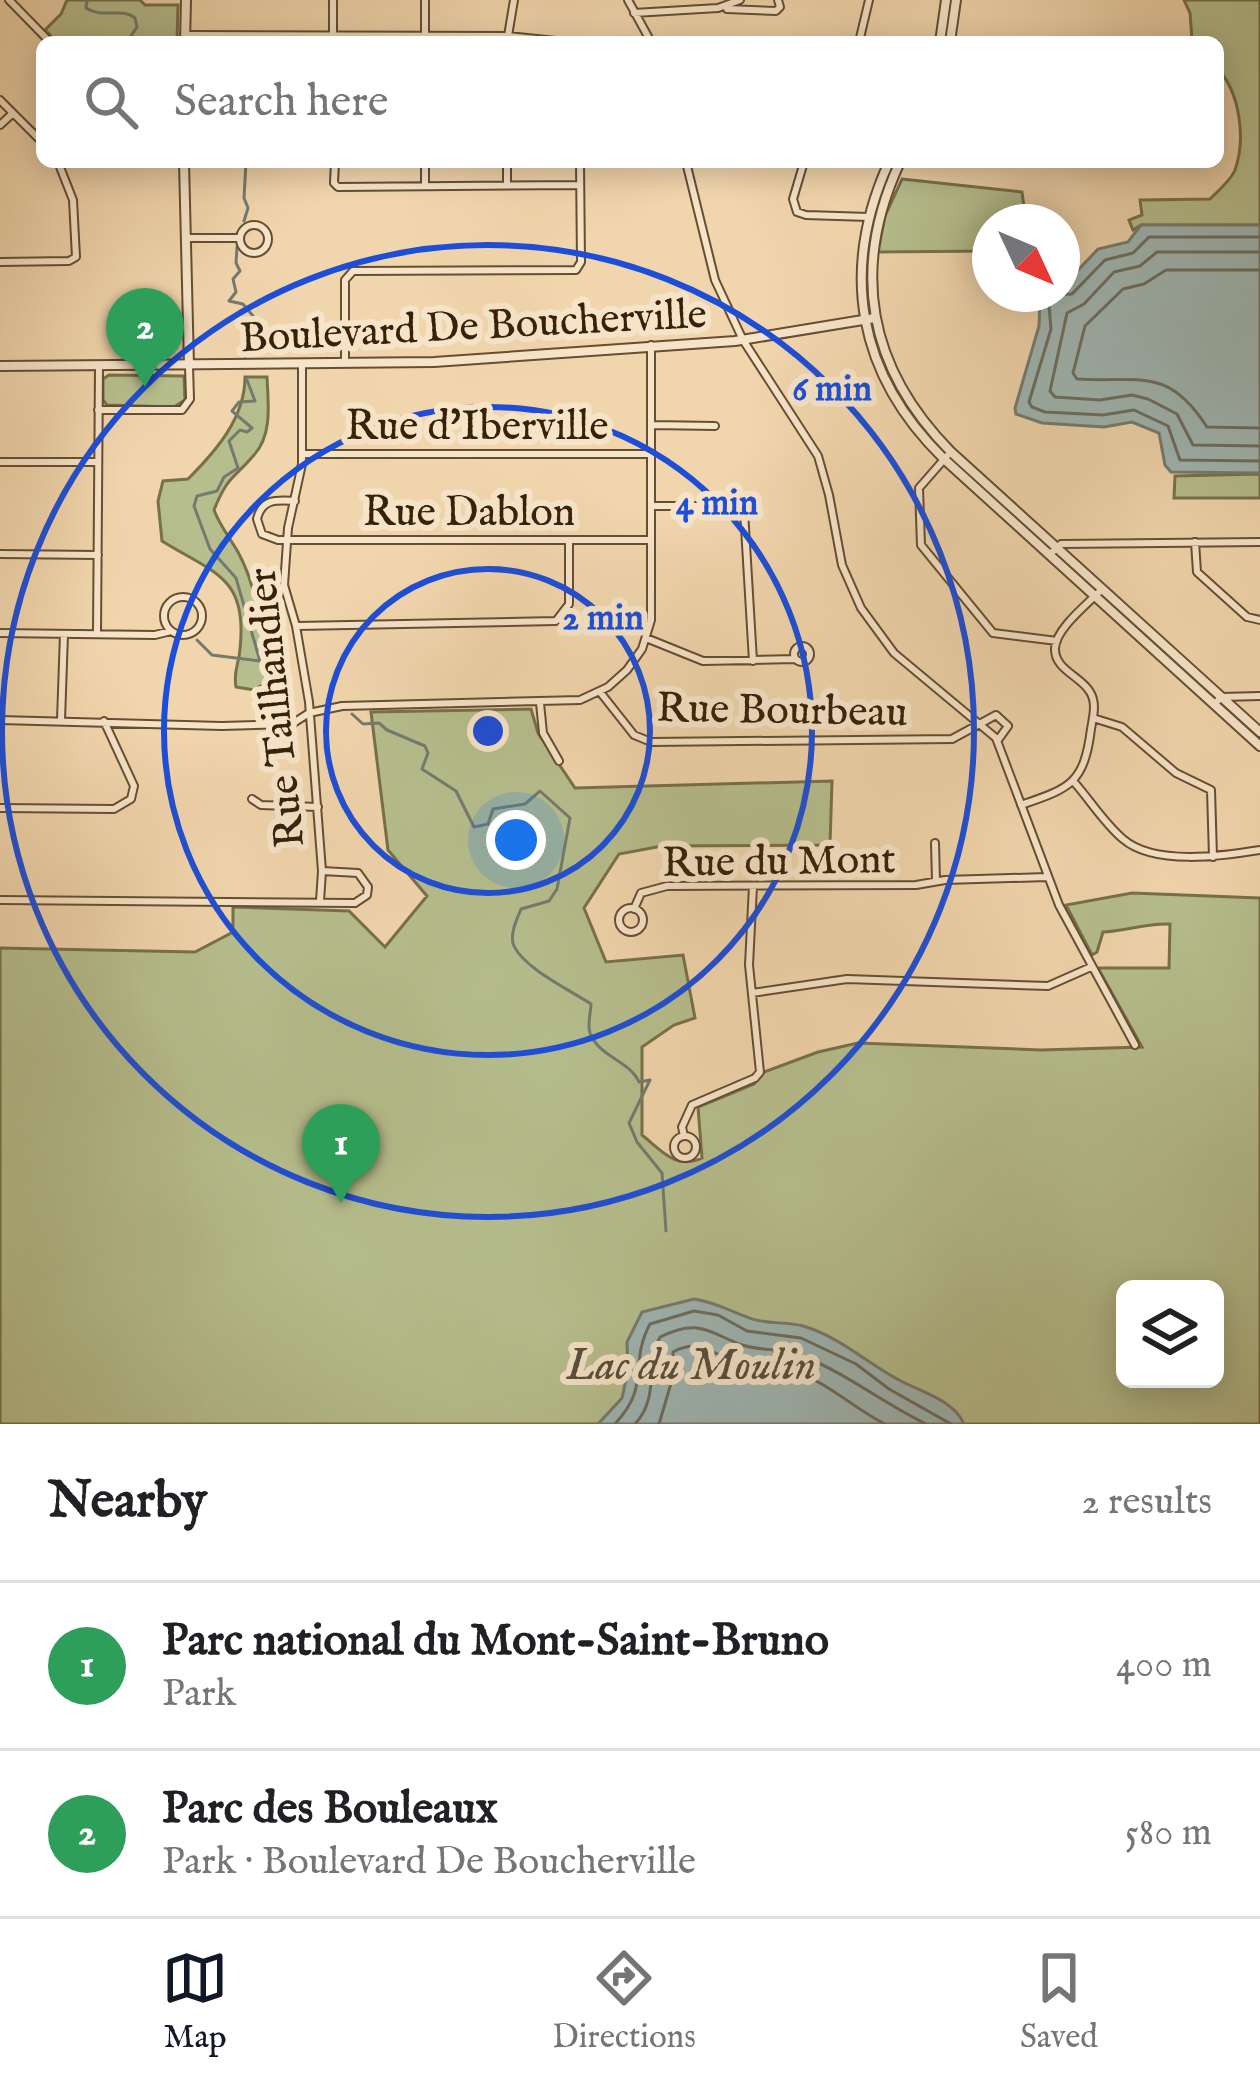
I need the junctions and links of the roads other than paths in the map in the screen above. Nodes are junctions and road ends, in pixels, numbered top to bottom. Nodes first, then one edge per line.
1 (9, 0) edge
2 (186, 0) edge
3 (333, 0) edge
4 (425, 0) edge
5 (514, 0) edge
6 (628, 0) edge
7 (740, 0) edge
8 (778, 0) edge
9 (869, 0) edge
10 (946, 0) edge
11 (956, 0) edge
12 (718, 8) junction
13 (634, 13) junction
14 (44, 36) edge
15 (185, 36) edge
16 (333, 36) edge
17 (425, 36) edge
18 (508, 36) edge
19 (647, 36) edge
20 (860, 36) edge
21 (941, 36) edge
22 (951, 36) edge
23 (0, 100) edge
24 (13, 113) junction
25 (0, 125) edge
26 (36, 135) edge
27 (60, 168) edge
28 (184, 168) edge
29 (335, 168) edge
30 (425, 168) edge
31 (507, 168) edge
32 (580, 168) edge
33 (687, 168) edge
34 (802, 168) edge
35 (887, 168) edge
36 (897, 168) edge
37 (425, 185) junction
38 (507, 185) junction
39 (580, 185) junction
40 (869, 217) junction
41 (186, 238) junction
42 (240, 238) junction
43 (0, 262) edge
44 (870, 318) junction
45 (742, 340) junction
46 (651, 345) junction
47 (189, 366) junction
48 (302, 366) junction
49 (345, 366) junction
50 (0, 367) edge
51 (99, 367) junction
52 (98, 410) junction
53 (652, 425) junction
54 (715, 426) dead end
55 (303, 454) junction
56 (652, 454) junction
57 (947, 456) junction
58 (0, 462) edge
59 (98, 462) junction
60 (295, 501) junction
61 (651, 506) junction
62 (286, 540) junction
63 (569, 540) junction
64 (651, 540) junction
65 (1195, 542) junction
66 (1260, 542) edge
67 (1053, 551) junction
68 (0, 554) edge
69 (98, 555) junction
70 (1098, 593) junction
71 (1260, 620) edge
72 (296, 626) junction
73 (172, 631) junction
74 (0, 633) edge
75 (64, 634) junction
76 (97, 634) junction
77 (646, 638) junction
78 (1057, 641) junction
79 (795, 659) dead end
80 (753, 662) junction
81 (600, 692) junction
82 (1260, 696) edge
83 (1218, 701) junction
84 (540, 703) junction
85 (309, 712) junction
86 (1093, 718) junction
87 (0, 720) edge
88 (62, 720) junction
89 (104, 721) junction
90 (980, 722) junction
91 (1260, 732) edge
92 (998, 740) junction
93 (1260, 746) edge
94 (559, 761) dead end
95 (1074, 782) junction
96 (252, 799) dead end
97 (1021, 805) junction
98 (318, 807) junction
99 (0, 808) edge
100 (935, 844) dead end
101 (1260, 850) edge
102 (1213, 857) junction
103 (322, 871) junction
104 (1047, 877) junction
105 (936, 881) junction
106 (753, 886) junction
107 (0, 900) edge
108 (320, 901) junction
109 (634, 909) dead end
110 (1091, 966) junction
111 (752, 993) junction
112 (1136, 1046) dead end
113 (684, 1136) dead end

1 - 14 street
2 - 15 street
3 - 16 street
4 - 17 street
5 - 18 street
6 - 13 street
7 - 12 street
8 - 12 street
9 - 20 street
10 - 21 street
11 - 22 street
12 - 13 street
13 - 19 street
23 - 24 street
24 - 25 street
24 - 26 street
27 - 43 street
28 - 41 street
29 - 37 street
30 - 37 street
31 - 38 street
32 - 39 street
33 - 45 street
34 - 40 street
35 - 40 street
36 - 44 street
37 - 38 street
38 - 39 street
39 - 49 street
40 - 44 street
41 - 42 street
41 - 47 street
42 - 42 street
44 - 45 street, Boulevard De Boucherville
44 - 57 street
45 - 46 street, Boulevard De Boucherville
45 - 90 street
46 - 49 street, Boulevard De Boucherville
46 - 53 street
47 - 48 street, Boulevard De Boucherville
47 - 51 street, Boulevard De Boucherville
47 - 52 street
48 - 49 street, Boulevard De Boucherville
48 - 55 street, Rue Tailhandier
50 - 51 street, Boulevard De Boucherville
51 - 52 street
52 - 59 street
53 - 54 street
53 - 56 street
55 - 56 street, Rue d'Iberville
55 - 60 street, Rue Tailhandier
56 - 61 street
57 - 67 street
57 - 78 street
58 - 59 street
59 - 69 street
60 - 62 street, Rue Tailhandier
60 - 62 street
61 - 64 street
61 - 80 street
62 - 63 street, Rue Dablon
62 - 72 street, Rue Tailhandier
63 - 64 street, Rue Dablon
63 - 72 street
64 - 77 street
65 - 66 street
65 - 67 street
65 - 71 street
67 - 70 street
68 - 69 street
69 - 76 street
70 - 78 street
70 - 83 street
72 - 85 street, Rue Tailhandier
73 - 73 street
73 - 76 street
74 - 75 street
75 - 76 street
75 - 88 street
77 - 80 street
77 - 81 street
78 - 86 street
79 - 80 street
81 - 84 street
81 - 90 street, Rue Bourbeau
82 - 83 street
83 - 91 street
83 - 93 street
84 - 85 street
84 - 94 street
85 - 89 street
85 - 98 street, Rue Tailhandier
86 - 95 street
86 - 102 street
87 - 88 street
88 - 89 street
89 - 99 street
90 - 92 street
90 - 92 street
92 - 97 street
95 - 97 street
95 - 102 street
96 - 98 street
97 - 104 street
98 - 103 street, Rue Tailhandier
100 - 105 street, Rue du Mont
101 - 102 street
103 - 108 street, Rue Tailhandier
103 - 108 street
104 - 105 street, Rue du Mont
104 - 110 street
105 - 106 street, Rue du Mont
106 - 109 street, Rue du Mont
106 - 111 street
107 - 108 street
110 - 111 street
110 - 112 street
111 - 113 street

